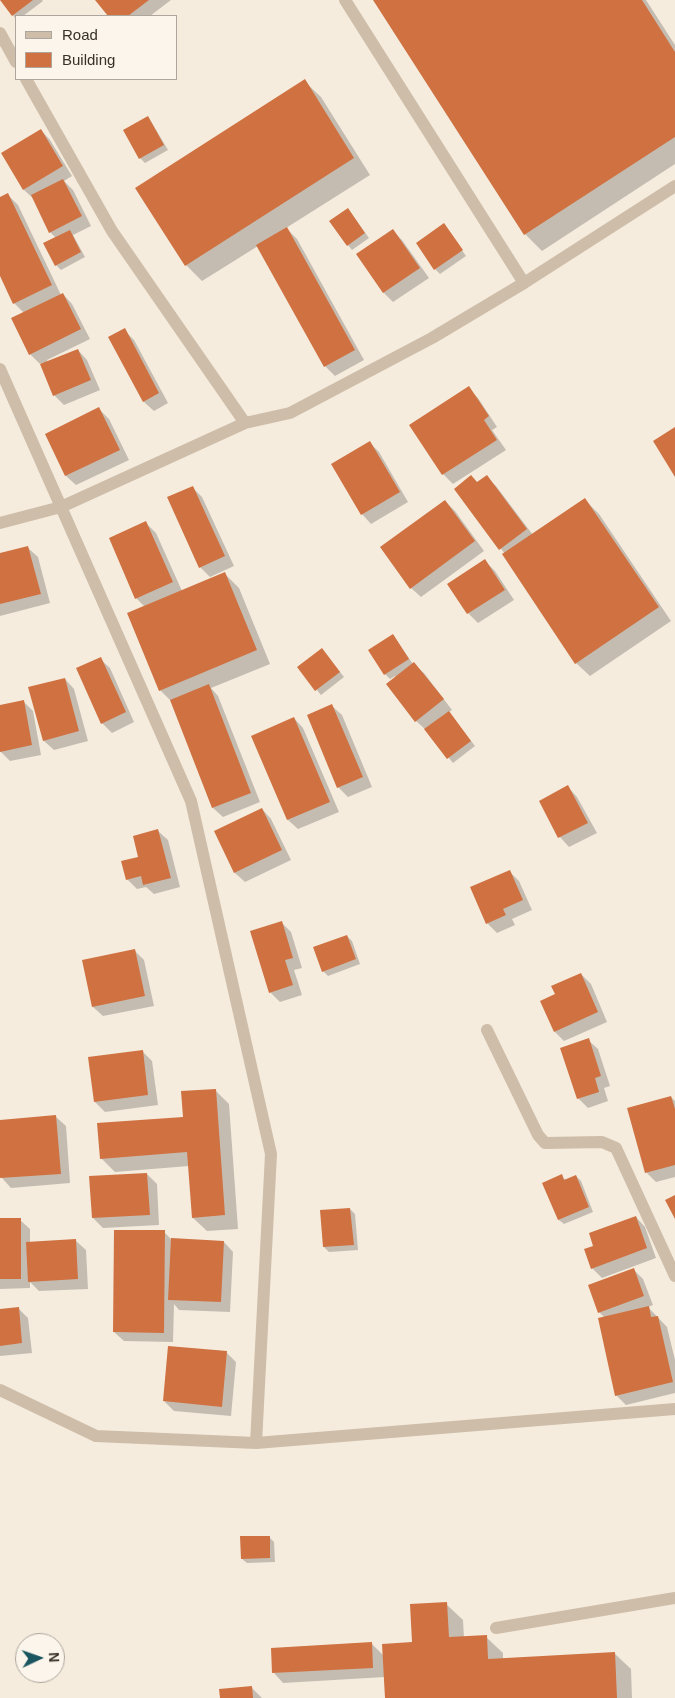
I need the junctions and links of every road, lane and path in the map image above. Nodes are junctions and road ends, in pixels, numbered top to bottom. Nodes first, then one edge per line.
1 (345, 0) edge
2 (0, 33) edge
3 (15, 60) edge
4 (27, 80) edge
5 (675, 186) edge
6 (524, 283) junction
7 (0, 369) edge
8 (245, 423) junction
9 (61, 507) junction
10 (0, 523) edge
11 (486, 1030) dead end
12 (675, 1276) edge
13 (0, 1390) edge
14 (675, 1409) edge
15 (256, 1443) junction
16 (675, 1598) edge
17 (496, 1628) dead end

1 - 6 street
2 - 3 street
4 - 8 street
5 - 6 street
6 - 8 street
7 - 9 street
8 - 9 street
9 - 10 street
9 - 15 street
11 - 12 street
13 - 15 street
14 - 15 street
16 - 17 street

